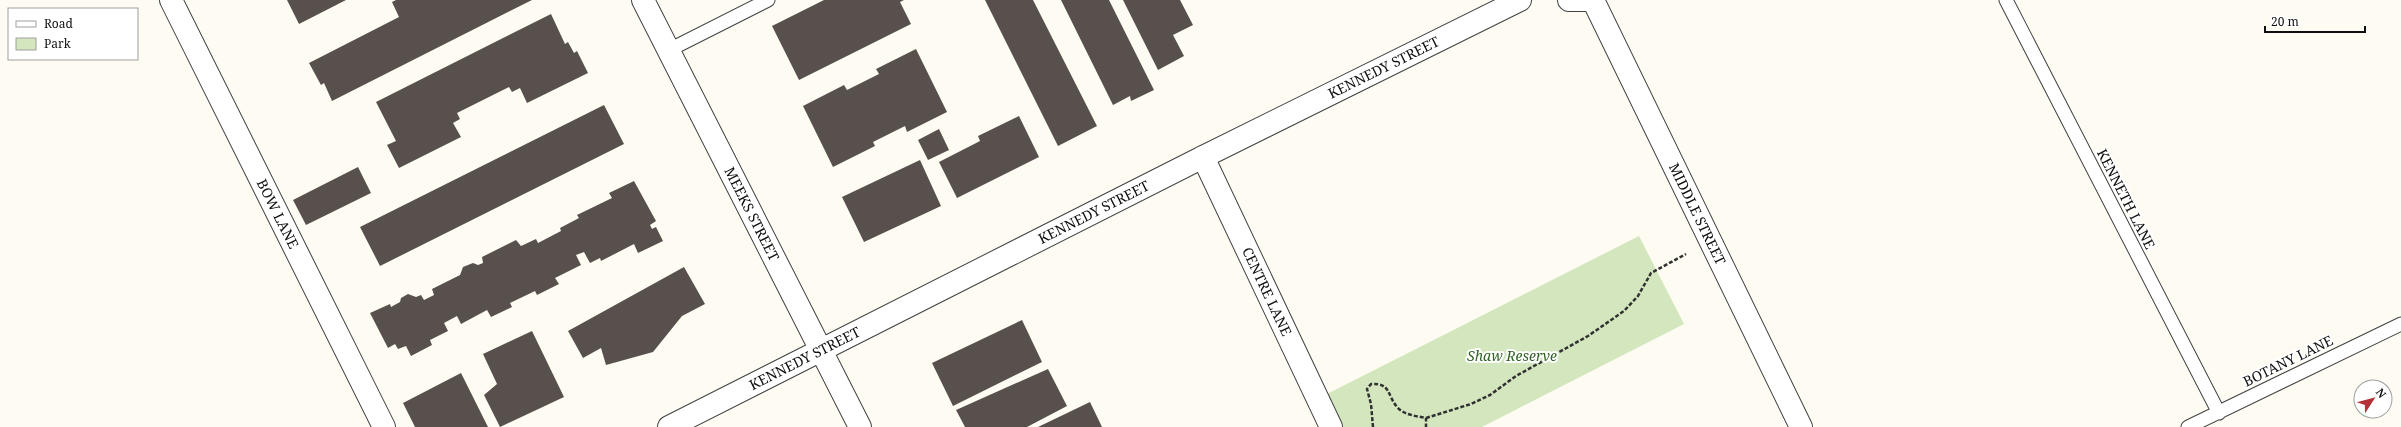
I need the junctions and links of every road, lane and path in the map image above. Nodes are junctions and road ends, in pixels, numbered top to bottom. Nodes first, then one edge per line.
1 (171, 0) edge
2 (643, 0) edge
3 (768, 0) edge
4 (1520, 0) edge
5 (1569, 0) edge
6 (1587, 0) edge
7 (1593, 0) edge
8 (2006, 0) edge
9 (667, 51) junction
10 (1203, 157) junction
11 (1711, 241) junction
12 (2401, 324) edge
13 (822, 350) junction
14 (2218, 413) junction
15 (1426, 418) junction
16 (384, 427) edge
17 (669, 427) edge
18 (860, 427) edge
19 (1331, 427) edge
20 (1372, 427) edge
21 (1426, 427) edge
22 (1801, 427) edge
23 (2188, 427) edge

1 - 16 street, BOW LANE
2 - 9 street, MEEKS STREET
3 - 9 lane
4 - 10 street, KENNEDY STREET
5 - 6 street
7 - 11 street, MIDDLE STREET
8 - 14 lane, KENNETH LANE
9 - 13 street, MEEKS STREET
10 - 13 street, KENNEDY STREET
10 - 19 street, CENTRE LANE
11 - 15 path
11 - 22 street, MIDDLE STREET
12 - 14 lane, BOTANY LANE
13 - 17 street, KENNEDY STREET
13 - 18 street, MEEKS STREET
14 - 23 lane, BOTANY LANE
15 - 20 path
15 - 21 path

